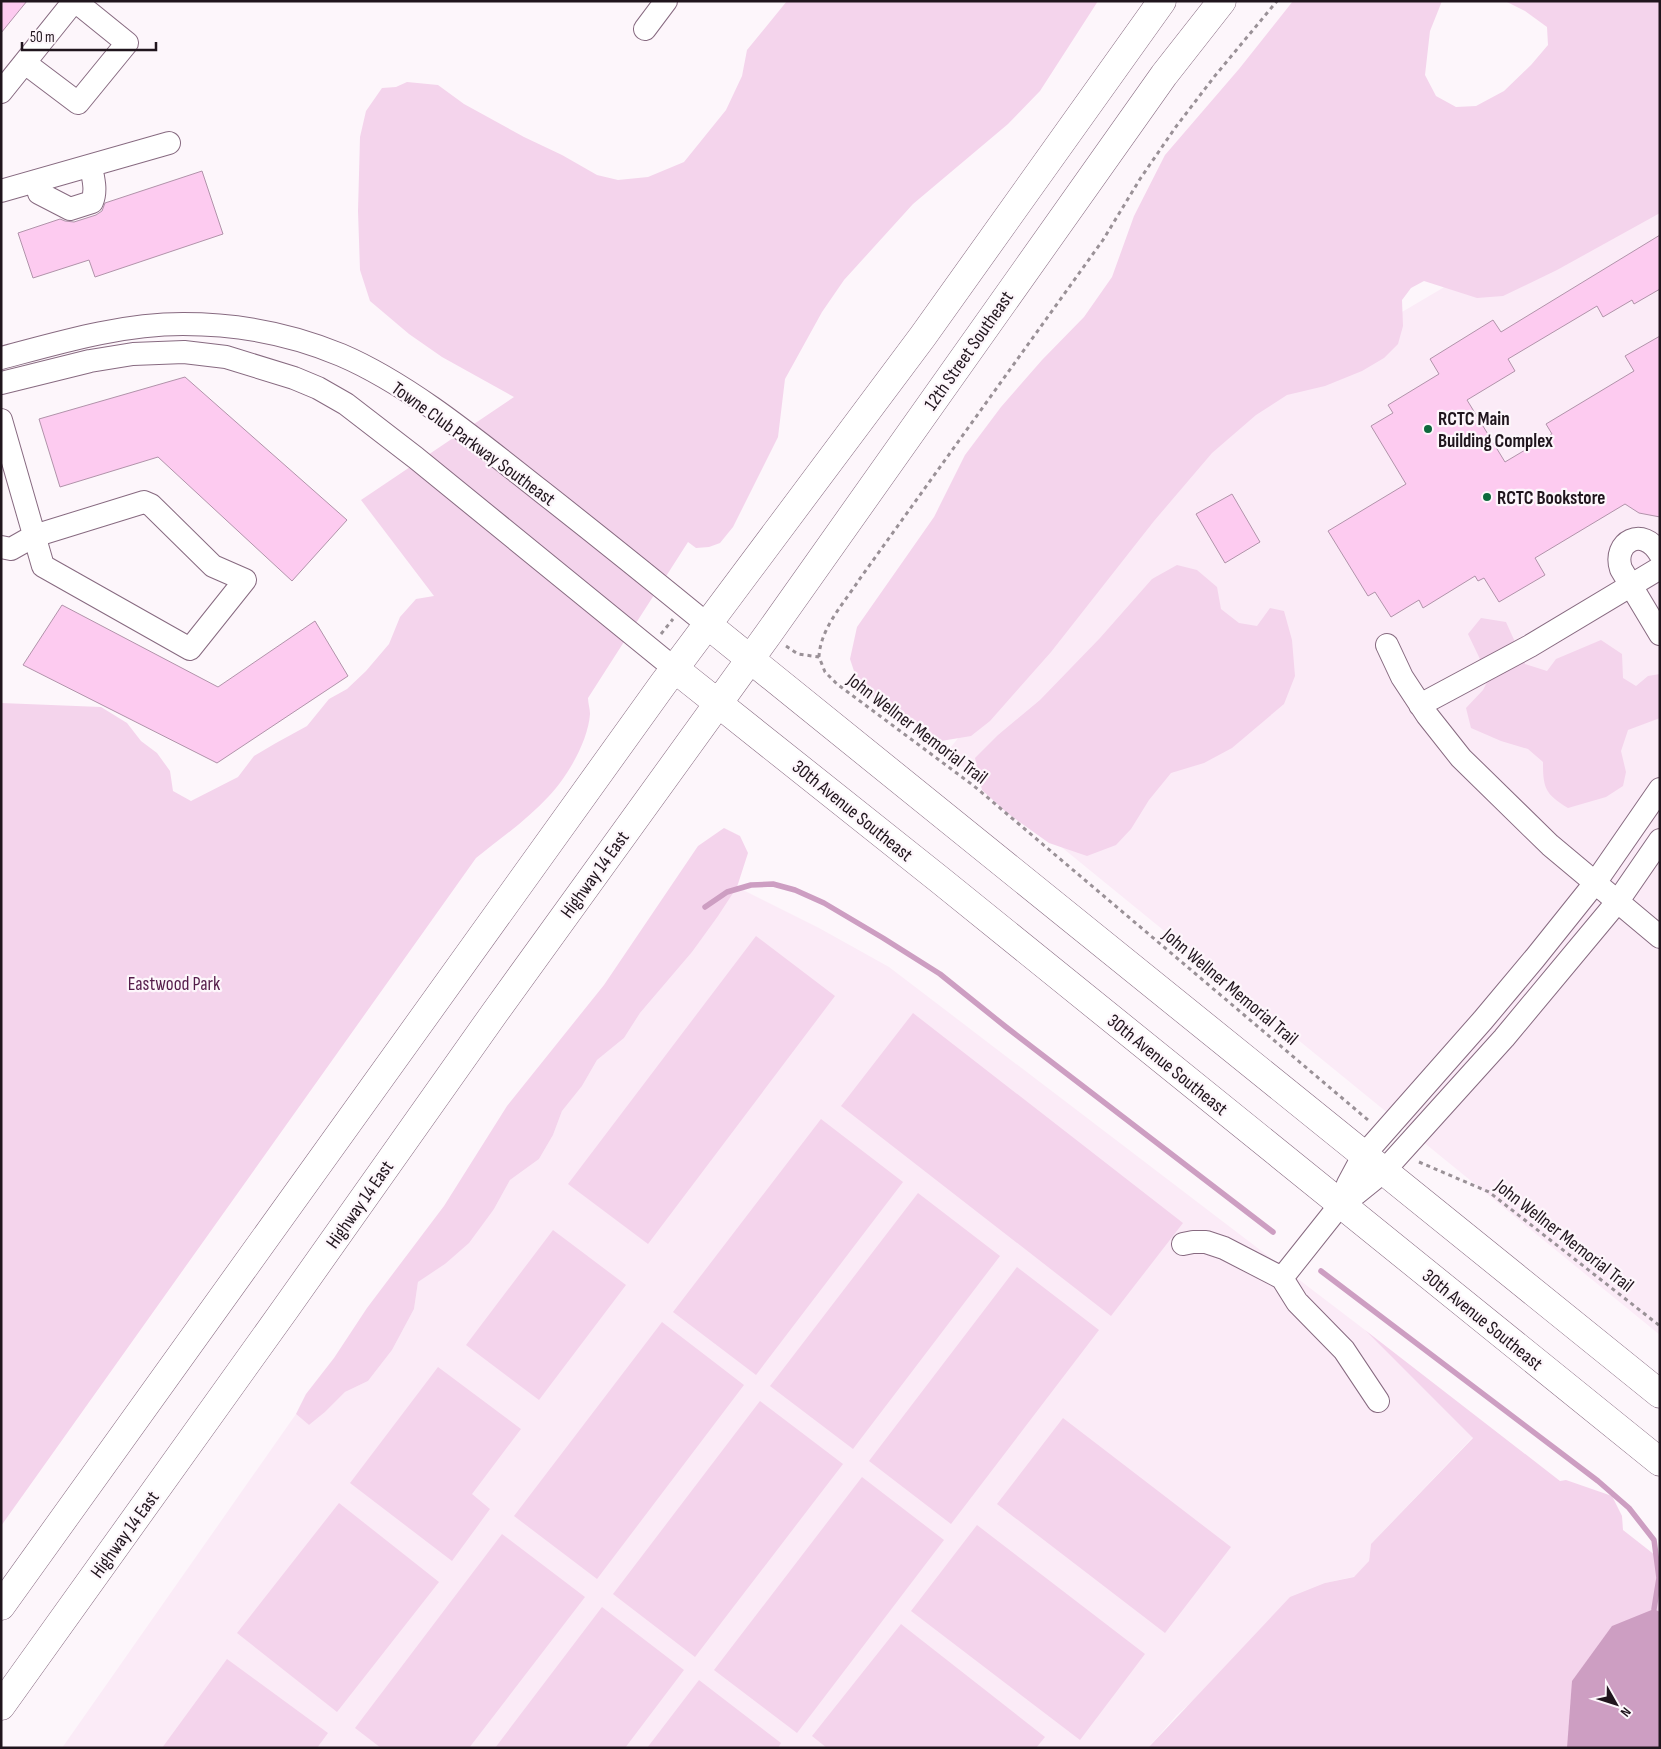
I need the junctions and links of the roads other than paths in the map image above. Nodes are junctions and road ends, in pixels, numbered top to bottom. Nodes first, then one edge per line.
1 (74, 1) edge
2 (666, 1) edge
3 (1162, 1) edge
4 (1222, 1) edge
5 (645, 28) dead end
6 (25, 63) junction
7 (1, 92) edge
8 (170, 143) dead end
9 (91, 166) junction
10 (36, 182) junction
11 (1, 192) edge
12 (1, 358) edge
13 (1, 383) edge
14 (1, 420) edge
15 (4, 443) edge
16 (34, 536) junction
17 (1, 547) edge
18 (1660, 554) edge
19 (1660, 568) edge
20 (1631, 585) junction
21 (708, 626) junction
22 (1660, 634) edge
23 (1387, 645) dead end
24 (750, 660) junction
25 (675, 669) junction
26 (718, 702) junction
27 (1420, 704) junction
28 (1660, 789) edge
29 (1660, 840) edge
30 (1595, 883) junction
31 (1618, 901) junction
32 (1660, 937) edge
33 (1373, 1164) junction
34 (1340, 1204) junction
35 (1183, 1244) dead end
36 (1282, 1278) junction
37 (1660, 1394) edge
38 (1378, 1401) dead end
39 (1660, 1462) edge
40 (1, 1606) edge
41 (2, 1704) edge

1 - 6 street
1 - 6 street
2 - 5 street
3 - 21 main road
4 - 24 main road, 12th Street Southeast
6 - 7 street
8 - 9 street
9 - 10 street
9 - 10 street
10 - 11 street
12 - 21 street, Towne Club Parkway Southeast
13 - 25 street
14 - 15 street
15 - 16 street
16 - 16 street
16 - 17 street
18 - 20 street
19 - 20 street
20 - 22 street
20 - 27 street
21 - 24 main road
21 - 25 main road
23 - 27 street
24 - 26 main road, 12th Street Southeast
24 - 33 main road
25 - 26 main road, 30th Avenue Southeast
25 - 40 main road
26 - 34 main road, 30th Avenue Southeast
26 - 41 main road, Highway 14 East
27 - 30 street
28 - 30 street
29 - 31 street
30 - 31 street
30 - 33 street
31 - 32 street
31 - 33 street
33 - 34 street
33 - 37 main road
34 - 36 street
34 - 39 main road, 30th Avenue Southeast
35 - 36 street
36 - 38 street

